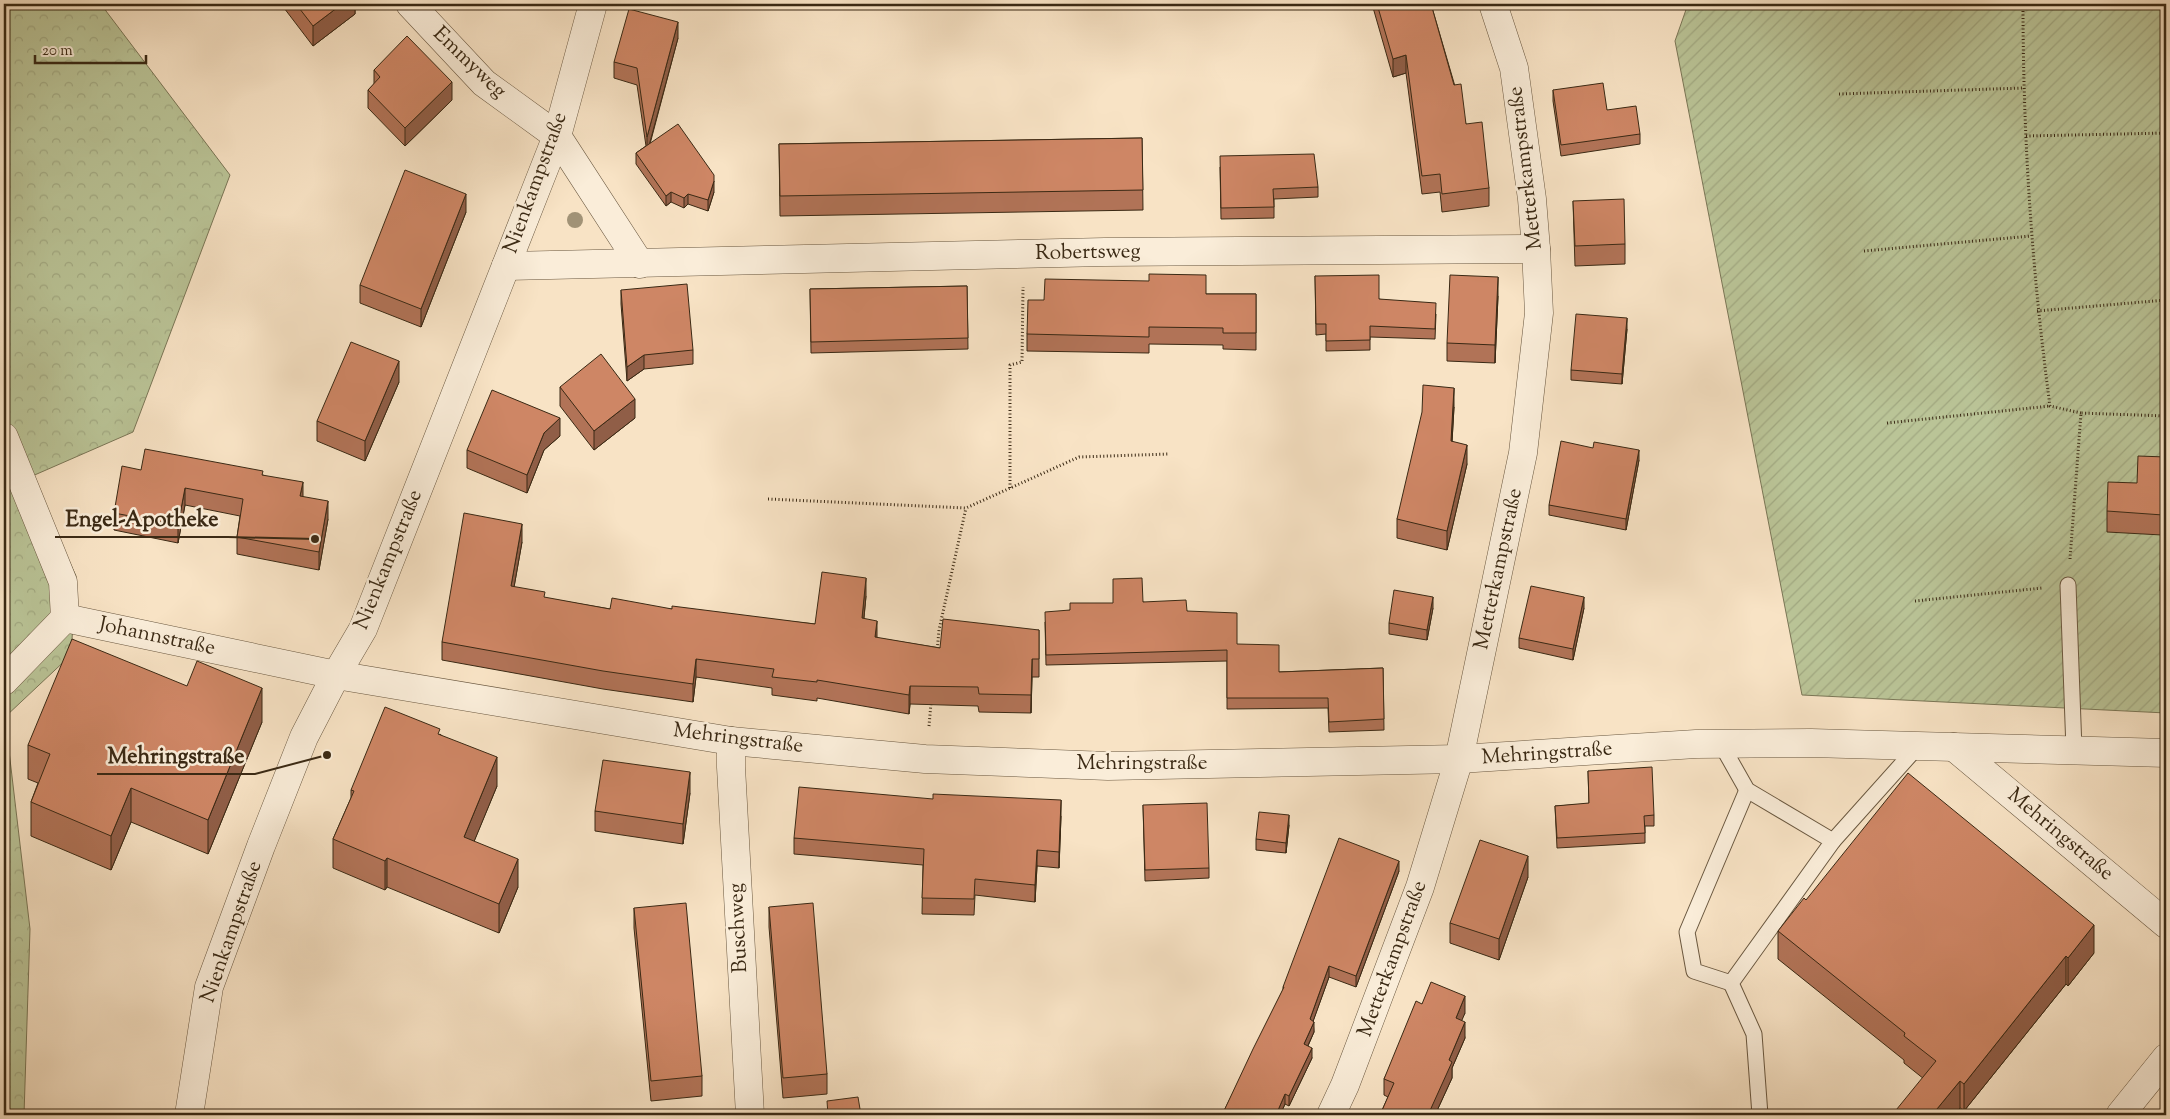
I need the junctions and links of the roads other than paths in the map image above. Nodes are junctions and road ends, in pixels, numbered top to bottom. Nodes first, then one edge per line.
1 (410, 4) edge
2 (593, 4) edge
3 (1493, 4) edge
4 (557, 136) junction
5 (1536, 249) junction
6 (640, 264) junction
7 (506, 266) junction
8 (4, 436) edge
9 (2068, 585) road end
10 (65, 618) junction
11 (336, 674) junction
12 (4, 681) edge
13 (731, 741) junction
14 (1721, 744) junction
15 (1919, 746) junction
16 (1954, 746) junction
17 (2074, 750) junction
18 (2166, 753) edge
19 (1460, 759) junction
20 (1747, 790) junction
21 (1833, 842) junction
22 (2166, 924) edge
23 (1732, 983) junction
24 (2166, 1058) edge
25 (189, 1115) edge
26 (750, 1115) edge
27 (1331, 1115) edge
28 (1760, 1115) edge
29 (2120, 1115) edge

1 - 4 street, Emmyweg
2 - 4 street, Nienkampstraße
3 - 5 street, Metterkampstraße
4 - 6 street
4 - 7 street, Nienkampstraße
5 - 6 street, Robertsweg
5 - 19 street, Metterkampstraße
6 - 7 street, Robertsweg
7 - 11 street, Nienkampstraße
8 - 10 street
9 - 17 lane
10 - 11 street, Johannstraße
10 - 12 street
11 - 13 street, Mehringstraße
11 - 25 street, Nienkampstraße
13 - 19 street, Mehringstraße
13 - 26 street, Buschweg
14 - 15 street, Mehringstraße
14 - 19 street, Mehringstraße
14 - 20 lane
15 - 16 street, Mehringstraße
15 - 21 lane
16 - 17 street, Mehringstraße
16 - 22 street, Mehringstraße
17 - 18 street, Mehringstraße
19 - 27 street, Metterkampstraße
20 - 21 lane
20 - 23 lane
21 - 23 lane
23 - 28 lane
24 - 29 street

